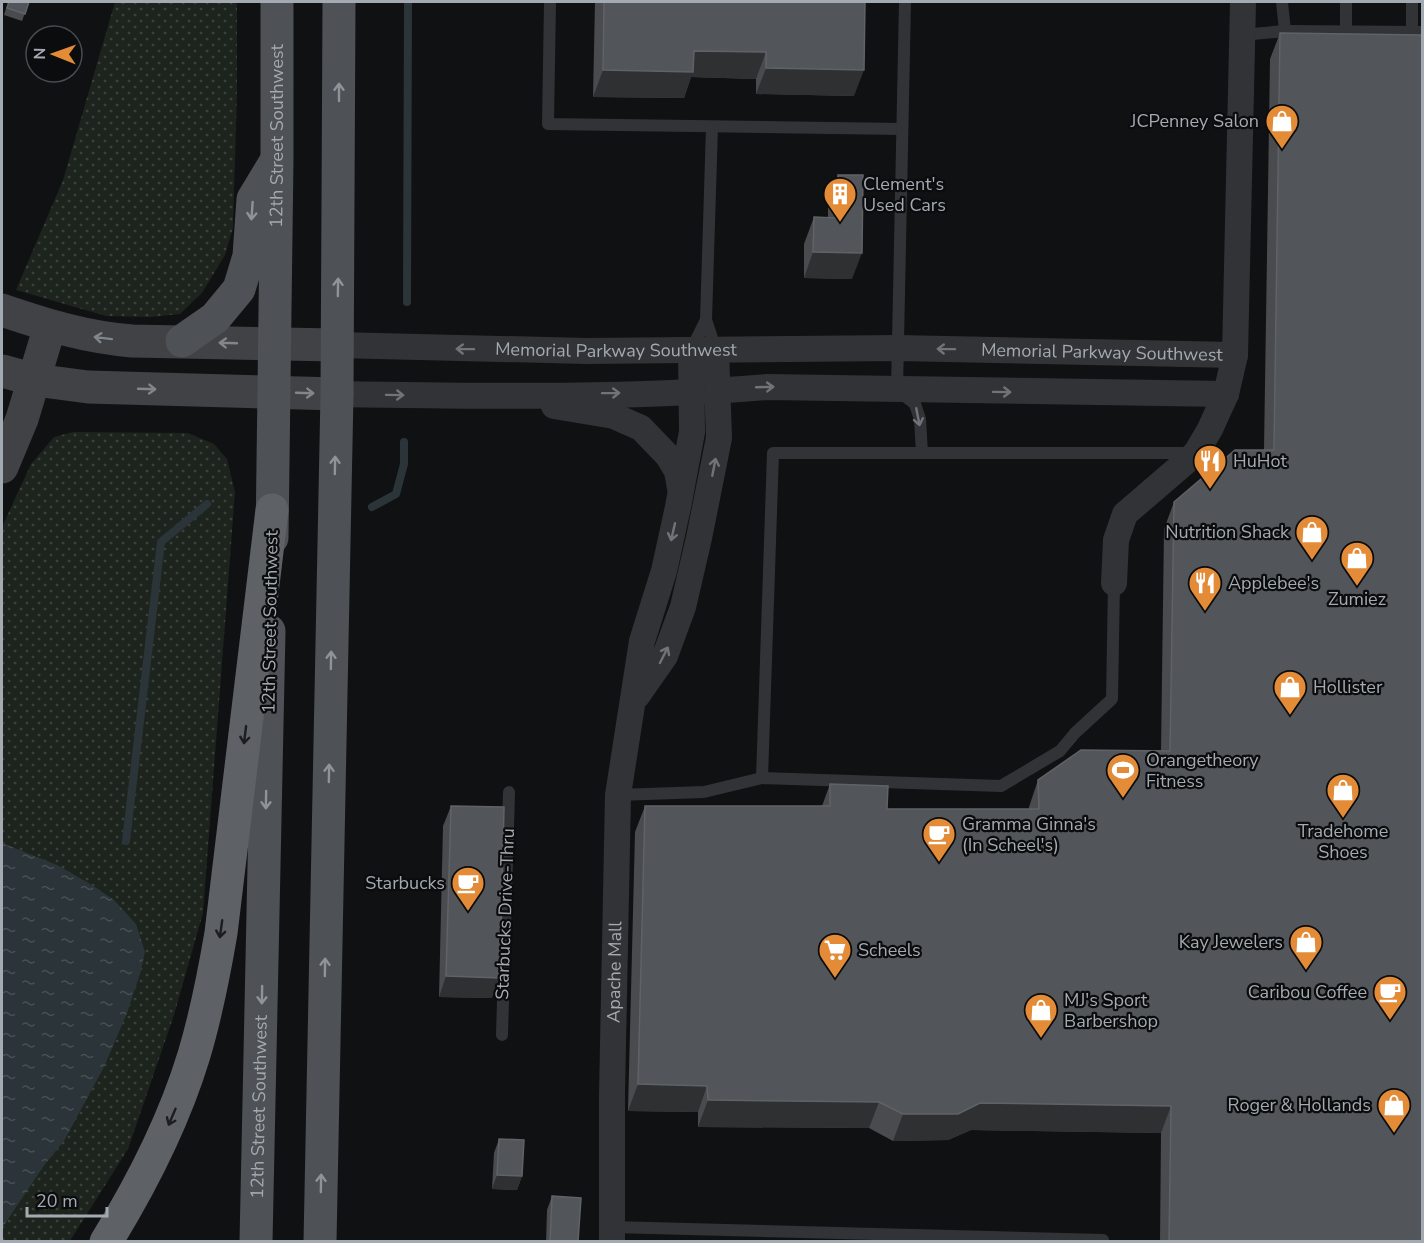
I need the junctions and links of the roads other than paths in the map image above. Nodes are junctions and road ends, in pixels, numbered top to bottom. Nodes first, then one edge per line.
1 (277, 2) edge
2 (339, 2) edge
3 (550, 2) edge
4 (905, 2) edge
5 (1243, 2) edge
6 (1282, 2) edge
7 (1346, 2) edge
8 (1412, 2) edge
9 (1285, 31) junction
10 (1346, 31) junction
11 (1417, 32) edge
12 (1242, 35) junction
13 (712, 127) junction
14 (902, 129) junction
15 (277, 159) junction
16 (2, 310) edge
17 (706, 320) junction
18 (50, 326) junction
19 (182, 342) junction
20 (273, 344) junction
21 (337, 345) junction
22 (898, 348) junction
23 (704, 350) junction
24 (1235, 355) junction
25 (2, 371) edge
26 (35, 380) junction
27 (897, 390) junction
28 (704, 391) junction
29 (273, 392) junction
30 (337, 394) junction
31 (1226, 394) junction
32 (482, 396) junction
33 (922, 453) junction
34 (1196, 453) junction
35 (2, 467) edge
36 (681, 494) junction
37 (272, 510) junction
38 (1114, 583) joint
39 (632, 704) junction
40 (762, 778) junction
41 (509, 792) dead end
42 (618, 795) junction
43 (502, 1035) dead end
44 (612, 1234) edge
45 (106, 1242) edge
46 (256, 1242) edge
47 (320, 1242) edge
48 (1103, 1242) edge

1 - 15 main road, 12th Street Southwest
21 -> 2 main road
3 - 13 lane
4 - 14 lane
5 - 12 street
6 - 9 lane
7 - 10 lane
8 - 11 lane
9 - 10 lane
9 - 12 lane
10 - 11 lane
12 - 24 street
13 - 14 lane
13 - 17 lane
14 - 22 lane
15 -> 19 main road
15 - 20 main road, 12th Street Southwest
16 - 18 street, Memorial Parkway Southwest
17 - 23 lane
17 - 23 lane
19 -> 18 street, Memorial Parkway Southwest
18 - 26 street
20 -> 19 street, Memorial Parkway Southwest
20 - 21 street, Memorial Parkway Southwest
20 - 29 main road, 12th Street Southwest
23 -> 21 street, Memorial Parkway Southwest
21 - 30 main road
22 - 23 street, Memorial Parkway Southwest
24 -> 22 street, Memorial Parkway Southwest
22 - 27 lane
23 - 28 street
24 - 31 street
25 - 26 street
26 -> 29 street
26 - 35 street
28 -> 27 street
27 -> 31 street
27 -> 33 lane
32 -> 28 street
28 - 36 street, Apache Mall
39 -> 28 street
29 -> 30 street
29 - 37 main road, 12th Street Southwest
30 -> 32 street
47 -> 30 main road
31 - 34 street
32 - 36 street
33 - 34 lane
33 - 40 lane
34 - 38 street
36 -> 39 street, Apache Mall
37 -> 45 highway
37 -> 46 main road, 12th Street Southwest
38 - 40 lane
39 - 42 street, Apache Mall
40 - 42 lane
41 - 43 lane, Starbucks Drive-Thru
42 - 44 street, Apache Mall
44 - 48 lane

